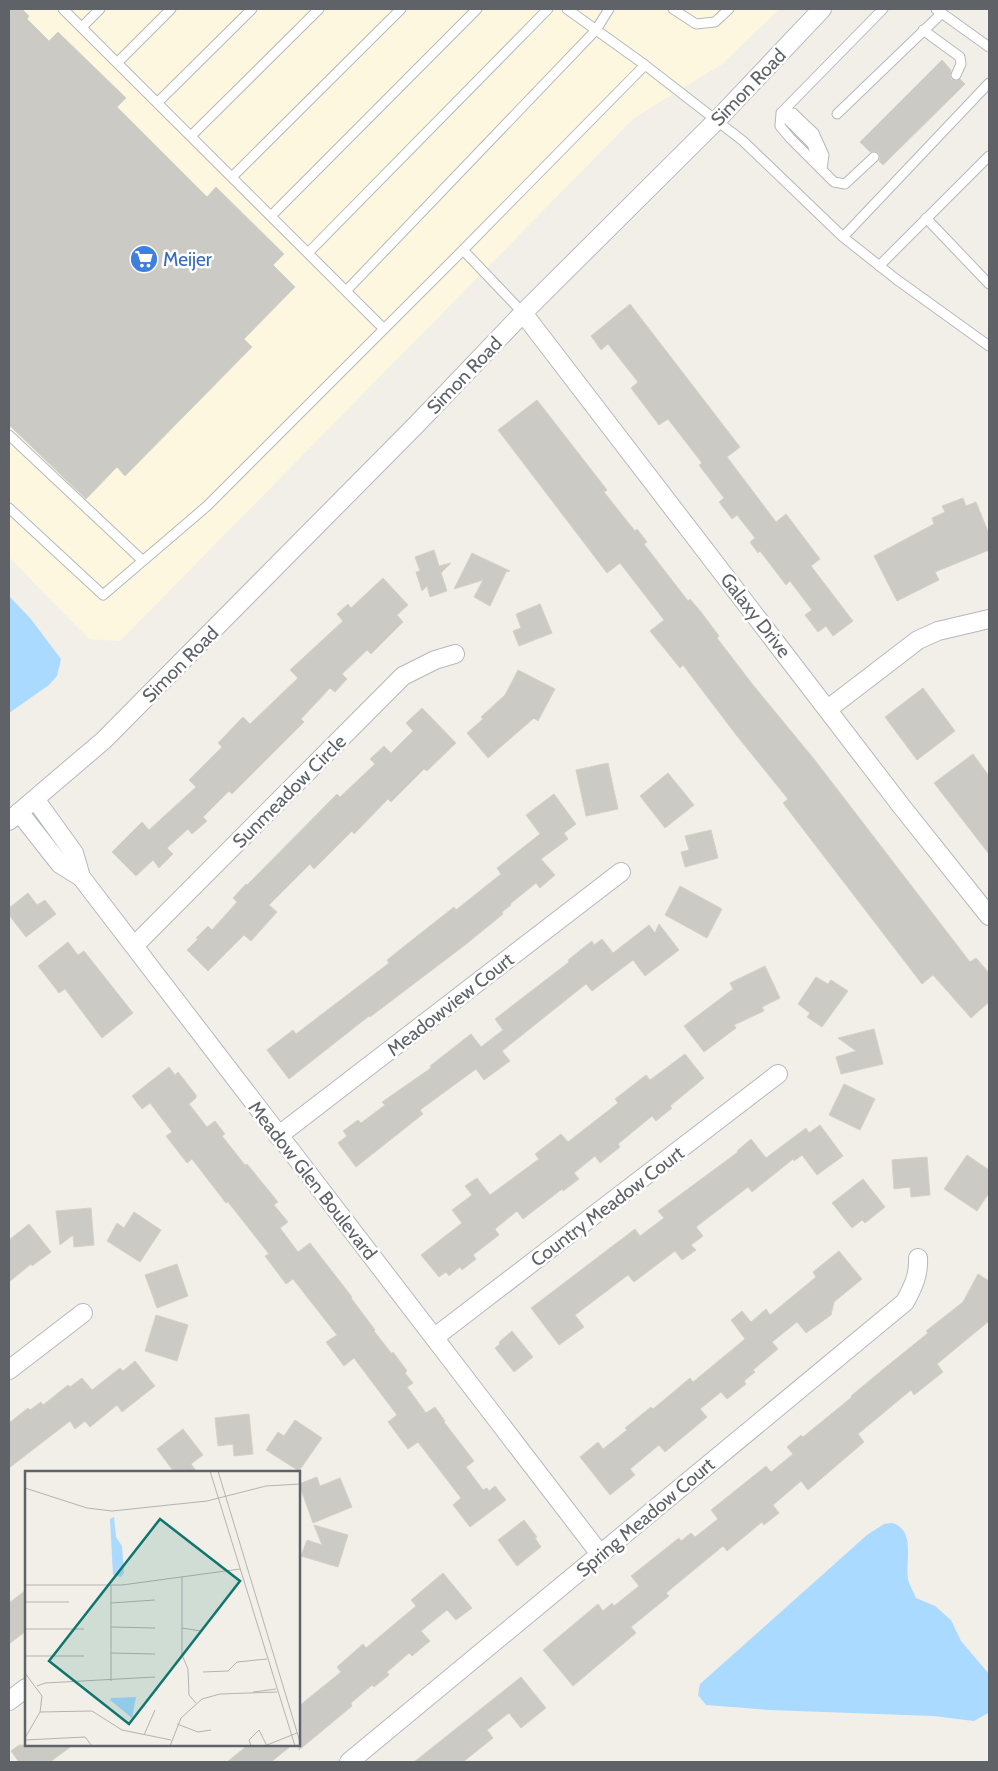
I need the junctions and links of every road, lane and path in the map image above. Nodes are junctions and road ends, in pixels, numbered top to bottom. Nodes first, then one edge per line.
1 (63, 9) edge
2 (100, 9) edge
3 (171, 9) edge
4 (252, 9) edge
5 (319, 9) edge
6 (401, 9) edge
7 (477, 9) edge
8 (548, 9) edge
9 (567, 9) edge
10 (609, 9) edge
11 (673, 9) edge
12 (728, 9) edge
13 (822, 9) edge
14 (883, 9) edge
15 (939, 11) edge
16 (82, 27) junction
17 (596, 30) junction
18 (923, 30) junction
19 (989, 47) edge
20 (117, 63) junction
21 (645, 65) junction
22 (956, 75) dead end
23 (989, 83) edge
24 (157, 103) junction
25 (781, 113) junction
26 (837, 114) dead end
27 (716, 121) junction
28 (191, 136) junction
29 (989, 156) edge
30 (874, 157) dead end
31 (822, 169) junction
32 (232, 177) junction
33 (271, 216) junction
34 (926, 218) junction
35 (843, 237) junction
36 (462, 250) junction
37 (308, 253) junction
38 (879, 266) junction
39 (989, 284) edge
40 (346, 291) junction
41 (524, 313) junction
42 (384, 328) junction
43 (989, 346) edge
44 (9, 435) edge
45 (9, 508) edge
46 (143, 561) junction
47 (989, 619) edge
48 (455, 654) dead end
49 (828, 709) junction
50 (35, 799) junction
51 (14, 816) edge
52 (621, 872) dead end
53 (81, 877) junction
54 (989, 916) edge
55 (134, 946) junction
56 (778, 1074) dead end
57 (278, 1136) junction
58 (918, 1258) dead end
59 (83, 1313) dead end
60 (435, 1337) junction
61 (9, 1370) edge
62 (600, 1554) junction
63 (25, 1689) edge
64 (9, 1701) edge
65 (349, 1762) edge

1 - 16 lane
2 - 16 lane
3 - 20 lane
4 - 24 lane
5 - 28 lane
6 - 32 lane
7 - 33 lane
8 - 37 lane
9 - 17 lane
10 - 17 lane
11 - 12 lane
13 - 27 street, Simon Road
14 - 25 lane
15 - 18 lane
15 - 19 lane
16 - 20 lane
17 - 21 lane
17 - 40 lane
18 - 22 lane
18 - 26 lane
20 - 24 lane
21 - 27 lane
21 - 36 lane
23 - 35 lane
24 - 28 lane
25 - 31 lane
25 - 31 lane
27 - 35 lane
27 - 41 street, Simon Road
28 - 32 lane
29 - 34 lane
30 - 31 lane
32 - 33 lane
33 - 37 lane
34 - 38 lane
34 - 39 lane
35 - 38 lane
36 - 41 lane
36 - 42 lane
37 - 40 lane
38 - 43 lane
40 - 42 lane
41 - 49 street, Galaxy Drive
41 - 50 street, Simon Road
42 - 46 lane
44 - 46 lane
45 - 46 lane
47 - 49 street
48 - 55 street, Sunmeadow Circle
49 - 54 street, Galaxy Drive
50 - 51 street, Simon Road
50 - 53 street
51 - 53 street, Meadow Glen Boulevard
52 - 57 street, Meadowview Court
53 - 55 street, Meadow Glen Boulevard
55 - 57 street, Meadow Glen Boulevard
56 - 60 street, Country Meadow Court
57 - 60 street, Meadow Glen Boulevard
58 - 62 street, Spring Meadow Court
59 - 61 street
60 - 62 street, Meadow Glen Boulevard
62 - 65 street, Spring Meadow Court
63 - 64 street

